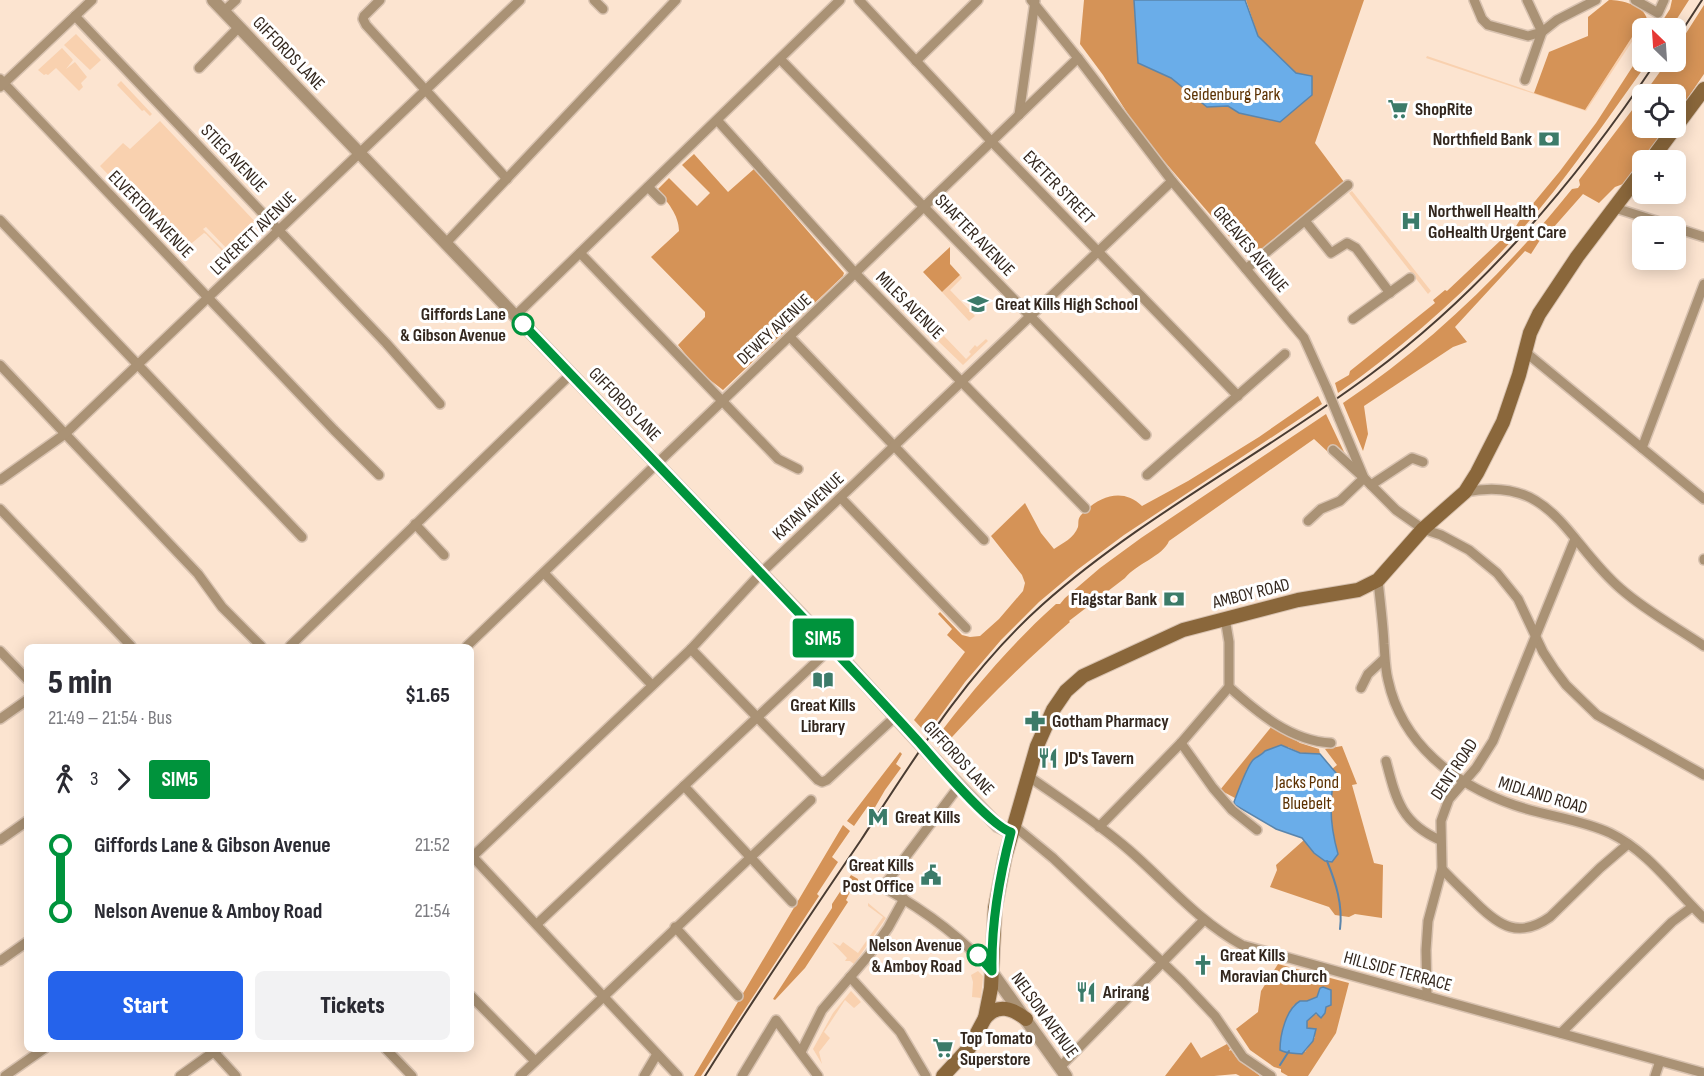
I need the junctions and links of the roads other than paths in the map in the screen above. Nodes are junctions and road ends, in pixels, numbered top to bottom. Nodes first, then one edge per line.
1 (92, 0) edge
2 (213, 0) edge
3 (236, 0) edge
4 (380, 0) edge
5 (520, 0) edge
6 (594, 0) edge
7 (676, 0) edge
8 (840, 0) edge
9 (859, 0) edge
10 (978, 0) edge
11 (1474, 0) edge
12 (1527, 0) edge
13 (1596, 0) edge
14 (1635, 0) edge
15 (1664, 0) edge
16 (1033, 2) edge
17 (603, 9) dead end
18 (224, 12) junction
19 (75, 16) junction
20 (239, 27) junction
21 (1542, 32) junction
22 (1078, 58) junction
23 (780, 59) junction
24 (916, 61) junction
25 (199, 68) dead end
26 (1525, 80) dead end
27 (1, 83) edge
28 (425, 91) junction
29 (1702, 97) edge
30 (1019, 115) junction
31 (717, 120) junction
32 (991, 141) junction
33 (1659, 150) edge
34 (360, 154) junction
35 (507, 179) junction
36 (1172, 181) junction
37 (1348, 185) dead end
38 (1632, 185) edge
39 (648, 187) junction
40 (660, 200) dead end
41 (924, 207) junction
42 (1615, 208) junction
43 (1639, 216) edge
44 (0, 220) edge
45 (1306, 222) junction
46 (279, 231) junction
47 (1686, 231) edge
48 (1704, 237) edge
49 (446, 243) junction
50 (1098, 251) junction
51 (580, 253) junction
52 (1246, 269) junction
53 (856, 274) junction
54 (1410, 278) dead end
55 (1704, 284) edge
56 (1390, 293) junction
57 (208, 298) junction
58 (515, 315) junction
59 (1030, 316) junction
60 (1353, 320) dead end
61 (790, 337) junction
62 (1524, 351) junction
63 (1285, 354) dead end
64 (0, 365) edge
65 (138, 366) junction
66 (571, 375) junction
67 (963, 381) junction
68 (1238, 396) junction
69 (722, 401) junction
70 (440, 404) dead end
71 (65, 434) junction
72 (1146, 435) dead end
73 (896, 446) junction
74 (1642, 448) junction
75 (1333, 450) dead end
76 (1424, 462) dead end
77 (657, 464) junction
78 (798, 469) dead end
79 (379, 474) dead end
80 (1147, 475) dead end
81 (0, 480) edge
82 (1368, 481) junction
83 (1465, 492) junction
84 (841, 498) junction
85 (1704, 499) edge
86 (1085, 508) dead end
87 (0, 509) edge
88 (1308, 521) dead end
89 (415, 525) junction
90 (1423, 529) junction
91 (302, 537) dead end
92 (1575, 539) junction
93 (984, 540) dead end
94 (444, 555) dead end
95 (543, 573) junction
96 (761, 573) junction
97 (1378, 580) junction
98 (1225, 618) junction
99 (966, 627) dead end
100 (1534, 635) junction
101 (129, 644) edge
102 (259, 644) edge
103 (292, 644) edge
104 (470, 644) edge
105 (1704, 646) edge
106 (832, 647) junction
107 (691, 649) junction
108 (0, 651) edge
109 (1384, 659) junction
110 (24, 676) edge
111 (651, 684) junction
112 (1230, 687) junction
113 (1360, 688) dead end
114 (24, 702) edge
115 (896, 716) junction
116 (756, 718) junction
117 (0, 719) edge
118 (1181, 742) junction
119 (1331, 743) dead end
120 (1386, 761) dead end
121 (1704, 775) edge
122 (1028, 776) junction
123 (1464, 781) junction
124 (684, 786) junction
125 (959, 786) junction
126 (811, 800) dead end
127 (24, 823) edge
128 (1100, 827) junction
129 (1012, 828) junction
130 (1257, 830) dead end
131 (0, 840) edge
132 (1440, 840) junction
133 (1628, 844) junction
134 (474, 854) edge
135 (750, 857) junction
136 (474, 858) edge
137 (1442, 869) junction
138 (904, 899) junction
139 (792, 902) dead end
140 (1692, 907) junction
141 (1704, 918) edge
142 (1204, 920) junction
143 (537, 924) junction
144 (675, 927) junction
145 (24, 944) edge
146 (0, 961) edge
147 (1163, 964) junction
148 (992, 971) junction
149 (850, 977) junction
150 (604, 995) junction
151 (738, 996) dead end
152 (1427, 996) junction
153 (474, 999) edge
154 (985, 1018) junction
155 (1026, 1019) junction
156 (1561, 1033) junction
157 (39, 1052) edge
158 (214, 1052) edge
159 (218, 1052) edge
160 (389, 1052) edge
161 (801, 1052) junction
162 (657, 1054) junction
163 (535, 1061) junction
164 (1660, 1061) junction
165 (1063, 1072) edge
166 (1704, 1073) edge
167 (5, 1076) edge
168 (180, 1076) edge
169 (236, 1076) edge
170 (412, 1076) edge
171 (520, 1076) edge
172 (644, 1076) edge
173 (678, 1076) edge
174 (742, 1076) edge
175 (818, 1076) edge
176 (926, 1076) edge
177 (943, 1076) edge
178 (1271, 1076) edge
179 (1655, 1076) edge

1 - 19 street
2 - 18 street, GIFFORDS LANE
3 - 18 street
4 - 28 street
5 - 28 street, LEVERETT AVENUE
6 - 17 street
7 - 35 street
8 - 23 street
9 - 24 street, EXETER STREET
10 - 24 street
11 - 21 street
12 - 21 street
13 - 21 street
14 - 15 street
16 - 22 street, GREAVES AVENUE
16 - 30 street
18 - 20 street, GIFFORDS LANE
19 - 27 street
19 - 46 street, STIEG AVENUE
20 - 25 street
20 - 34 street, GIFFORDS LANE
21 - 26 street
22 - 30 street, DEWEY AVENUE
22 - 36 street, GREAVES AVENUE
23 - 31 street
23 - 41 street, SHAFTER AVENUE
24 - 32 street, EXETER STREET
27 - 57 street, ELVERTON AVENUE
28 - 34 street, LEVERETT AVENUE
28 - 35 street
29 - 33 main road
30 - 32 street, DEWEY AVENUE
31 - 39 street
31 - 53 street, MILES AVENUE
32 - 41 street, DEWEY AVENUE
32 - 50 street, EXETER STREET
34 - 46 street, LEVERETT AVENUE
34 - 49 street, GIFFORDS LANE
35 - 49 street
36 - 50 street, KATAN AVENUE
36 - 52 street, GREAVES AVENUE
37 - 45 street
38 - 42 main road, AMBOY ROAD
39 - 40 street
39 - 51 street
41 - 53 street, DEWEY AVENUE
41 - 59 street, SHAFTER AVENUE
42 - 43 street
42 - 62 main road, AMBOY ROAD
44 - 65 street
45 - 52 street
45 - 56 street
46 - 57 street, LEVERETT AVENUE
46 - 70 street, STIEG AVENUE
47 - 48 street
49 - 58 street, GIFFORDS LANE
50 - 59 street, KATAN AVENUE
50 - 68 street, EXETER STREET
51 - 58 street
51 - 69 street
52 - 82 street, GREAVES AVENUE, bridge
53 - 61 street, DEWEY AVENUE
53 - 67 street, MILES AVENUE
54 - 56 street
55 - 74 street
56 - 60 street
57 - 65 street, LEVERETT AVENUE
57 - 79 street, ELVERTON AVENUE
58 - 66 street, GIFFORDS LANE
59 - 67 street, KATAN AVENUE
59 - 72 street, SHAFTER AVENUE
61 - 69 street, DEWEY AVENUE
61 - 73 street
62 - 74 street
62 - 83 main road, AMBOY ROAD
63 - 68 street
64 - 71 street
65 - 71 street, LEVERETT AVENUE
65 - 91 street
66 - 77 street, GIFFORDS LANE
66 - 89 street
67 - 73 street, KATAN AVENUE
67 - 86 street, MILES AVENUE
68 - 80 street
69 - 77 street, DEWEY AVENUE
69 - 78 street
71 - 81 street, LEVERETT AVENUE
71 - 102 street
73 - 84 street, KATAN AVENUE
73 - 93 street
74 - 85 street
75 - 82 street
76 - 82 street
77 - 95 street, DEWEY AVENUE
77 - 96 street, GIFFORDS LANE
82 - 88 street
82 - 90 street, GREAVES AVENUE
83 - 90 main road, AMBOY ROAD
83 - 92 street
84 - 96 street, KATAN AVENUE
84 - 99 street
87 - 101 street
89 - 94 street
89 - 103 street
90 - 97 main road, AMBOY ROAD
90 - 100 street, GREAVES AVENUE
92 - 100 street, DENT ROAD
92 - 105 street
95 - 104 street, DEWEY AVENUE
95 - 111 street
96 - 106 street, GIFFORDS LANE
96 - 107 street, KATAN AVENUE
97 - 98 main road, AMBOY ROAD
97 - 109 street, MIDLAND ROAD
98 - 112 street
98 - 122 main road, AMBOY ROAD
100 - 121 street, GREAVES AVENUE
100 - 123 street, DENT ROAD
106 - 115 street, GIFFORDS LANE
106 - 116 street
107 - 111 street, KATAN AVENUE
107 - 116 street
108 - 110 street
109 - 113 street
109 - 123 street, MIDLAND ROAD
111 - 134 street, KATAN AVENUE
112 - 118 street
112 - 119 street
114 - 117 street
115 - 116 street
115 - 125 street, GIFFORDS LANE, bridge
116 - 124 street
118 - 128 street
118 - 130 street
120 - 132 street
122 - 128 street, HILLSIDE TERRACE
122 - 129 main road, AMBOY ROAD
123 - 132 street, DENT ROAD
123 - 133 street, MIDLAND ROAD
124 - 135 street
124 - 143 street
125 - 129 street, GIFFORDS LANE
125 - 138 street, NELSON AVENUE
126 - 135 street
127 - 131 street
128 - 142 street, HILLSIDE TERRACE
129 - 147 street
129 - 148 main road, AMBOY ROAD
132 - 137 street, DENT ROAD
133 - 137 street
133 - 140 street, MIDLAND ROAD
135 - 139 street
135 - 144 street
136 - 143 street
137 - 152 street, DENT ROAD
138 - 148 street, NELSON AVENUE
138 - 149 street
140 - 141 street, MIDLAND ROAD
140 - 156 street
142 - 147 street
142 - 152 street, HILLSIDE TERRACE
143 - 150 street
144 - 150 street
144 - 151 street
145 - 146 street
147 - 165 street
147 - 178 street
148 - 154 main road, AMBOY ROAD
148 - 155 street, NELSON AVENUE
149 - 161 street
149 - 176 street
150 - 162 street
150 - 163 street
152 - 156 street, HILLSIDE TERRACE
153 - 163 street
154 - 155 main road
154 - 177 main road, AMBOY ROAD
155 - 165 street, NELSON AVENUE
156 - 164 street, HILLSIDE TERRACE
157 - 167 street
158 - 168 street
159 - 169 street
160 - 170 street
161 - 174 street
161 - 175 street
162 - 172 street
162 - 173 street
163 - 171 street
164 - 166 street, HILLSIDE TERRACE
164 - 179 street

